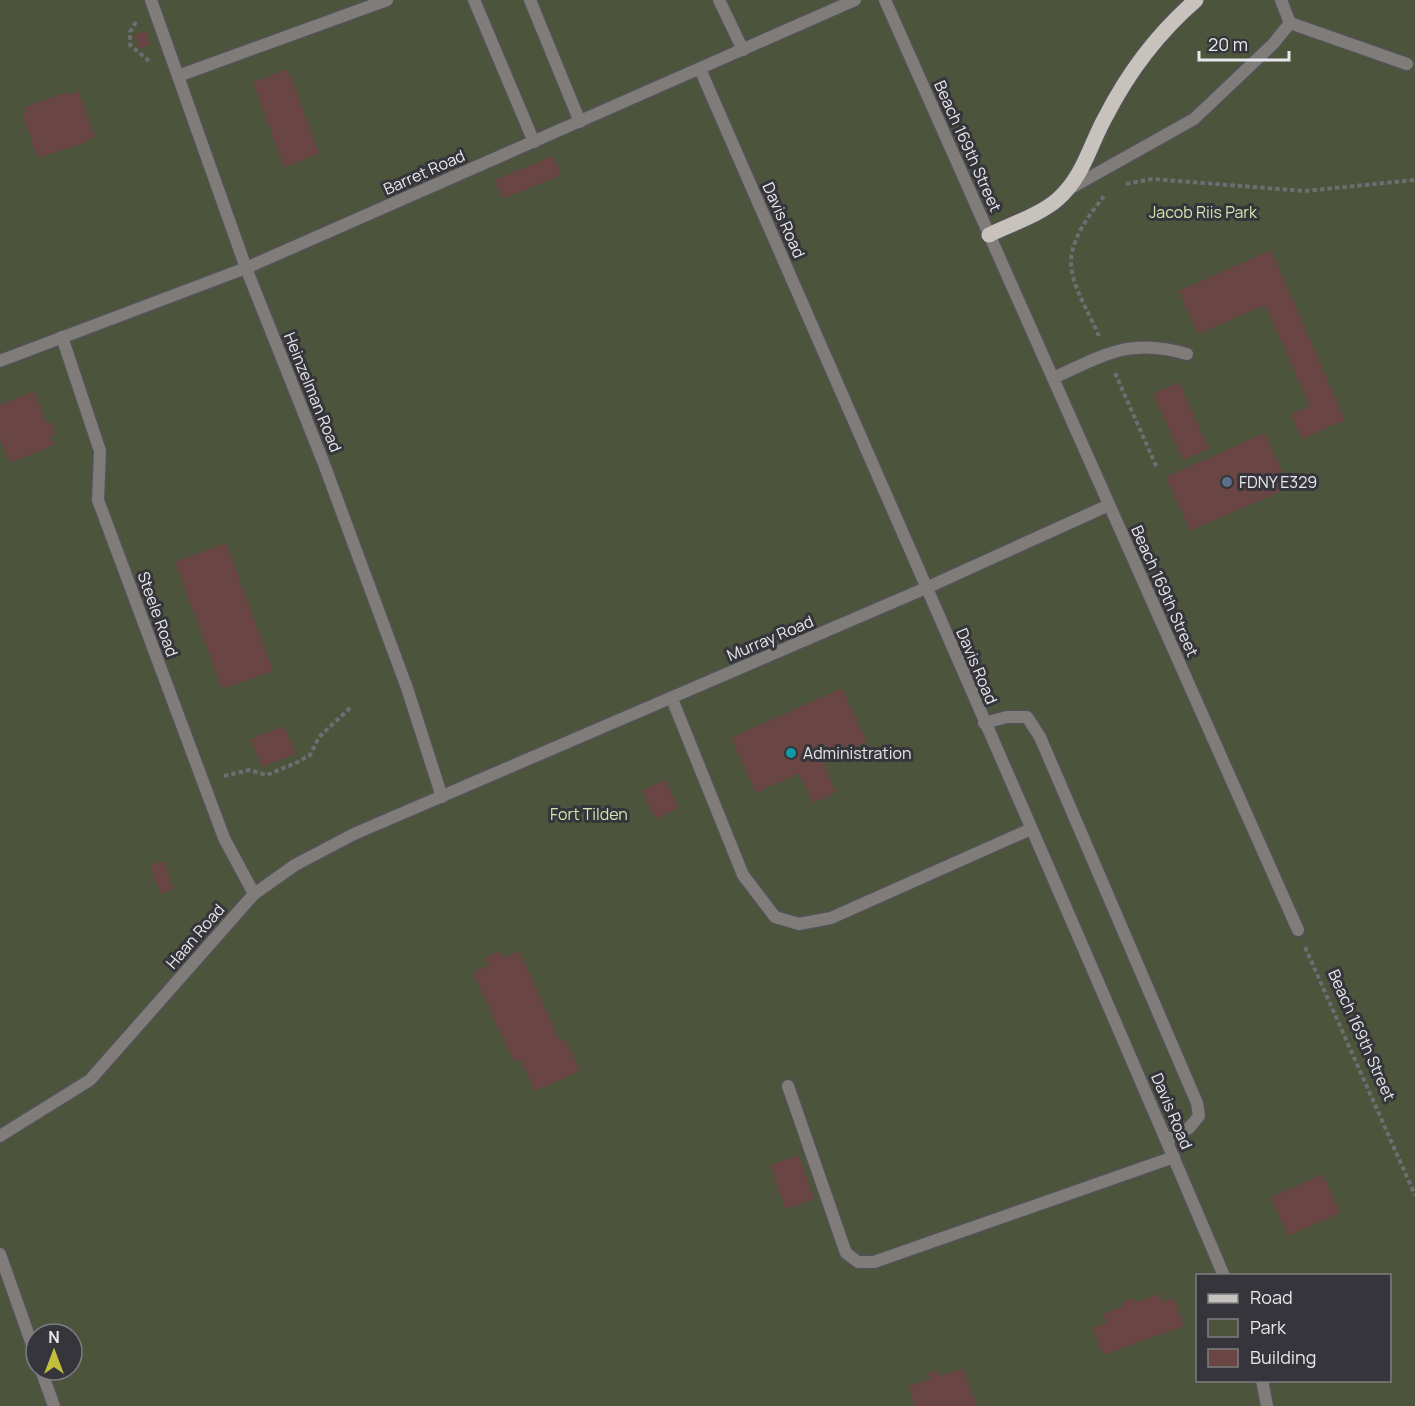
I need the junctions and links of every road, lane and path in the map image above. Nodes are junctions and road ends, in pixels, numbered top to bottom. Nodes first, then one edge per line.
1 (151, 0) edge
2 (387, 0) edge
3 (474, 0) edge
4 (530, 0) edge
5 (719, 0) edge
6 (855, 0) edge
7 (885, 0) edge
8 (1196, 0) edge
9 (1281, 0) edge
10 (1290, 23) junction
11 (742, 50) junction
12 (1407, 64) dead end
13 (700, 69) junction
14 (178, 76) junction
15 (580, 122) junction
16 (534, 142) junction
17 (1415, 180) edge
18 (1117, 188) dead end
19 (1068, 189) junction
20 (1107, 192) dead end
21 (989, 235) junction
22 (246, 268) junction
23 (62, 337) junction
24 (1107, 354) junction
25 (1187, 354) dead end
26 (0, 361) edge
27 (1053, 378) junction
28 (1157, 468) dead end
29 (1109, 505) junction
30 (926, 588) junction
31 (672, 699) junction
32 (350, 708) dead end
33 (984, 723) junction
34 (204, 784) junction
35 (442, 796) junction
36 (1031, 829) junction
37 (254, 894) junction
38 (1298, 930) joint
39 (788, 1086) dead end
40 (0, 1136) edge
41 (1167, 1140) junction
42 (1174, 1157) junction
43 (1415, 1195) edge
44 (0, 1254) edge
45 (1224, 1274) edge
46 (24, 1322) edge
47 (45, 1382) edge
48 (1262, 1382) edge
49 (54, 1406) edge
50 (1267, 1406) edge

1 - 14 street, Heinzelman Road
2 - 14 street
3 - 16 street
4 - 15 street
5 - 11 street
6 - 11 street, Barret Road
7 - 21 street, Beach 169th Street
8 - 19 main road
9 - 10 street
10 - 12 street
10 - 19 street
11 - 13 street, Barret Road
13 - 15 street, Barret Road
13 - 30 street, Davis Road
14 - 22 street, Heinzelman Road
15 - 16 street, Barret Road
16 - 22 street, Barret Road
17 - 18 path
19 - 21 main road
20 - 24 path
21 - 27 street, Beach 169th Street
22 - 23 street, Barret Road
22 - 35 street, Heinzelman Road
23 - 26 street, Barret Road
23 - 34 street, Steele Road
24 - 25 street
24 - 27 street
24 - 28 path
27 - 29 street, Beach 169th Street
29 - 30 street, Murray Road
29 - 38 street, Beach 169th Street
30 - 31 street, Murray Road
30 - 33 street, Davis Road
31 - 35 street, Murray Road
31 - 36 street
32 - 34 path
33 - 36 street, Davis Road
33 - 41 street
34 - 37 street, Steele Road
35 - 37 street, Haan Road
36 - 41 street, Davis Road
37 - 40 street, Haan Road
38 - 43 path, Beach 169th Street
39 - 42 street
41 - 42 street, Davis Road
42 - 45 street, Davis Road
44 - 46 street
47 - 49 street
48 - 50 street

